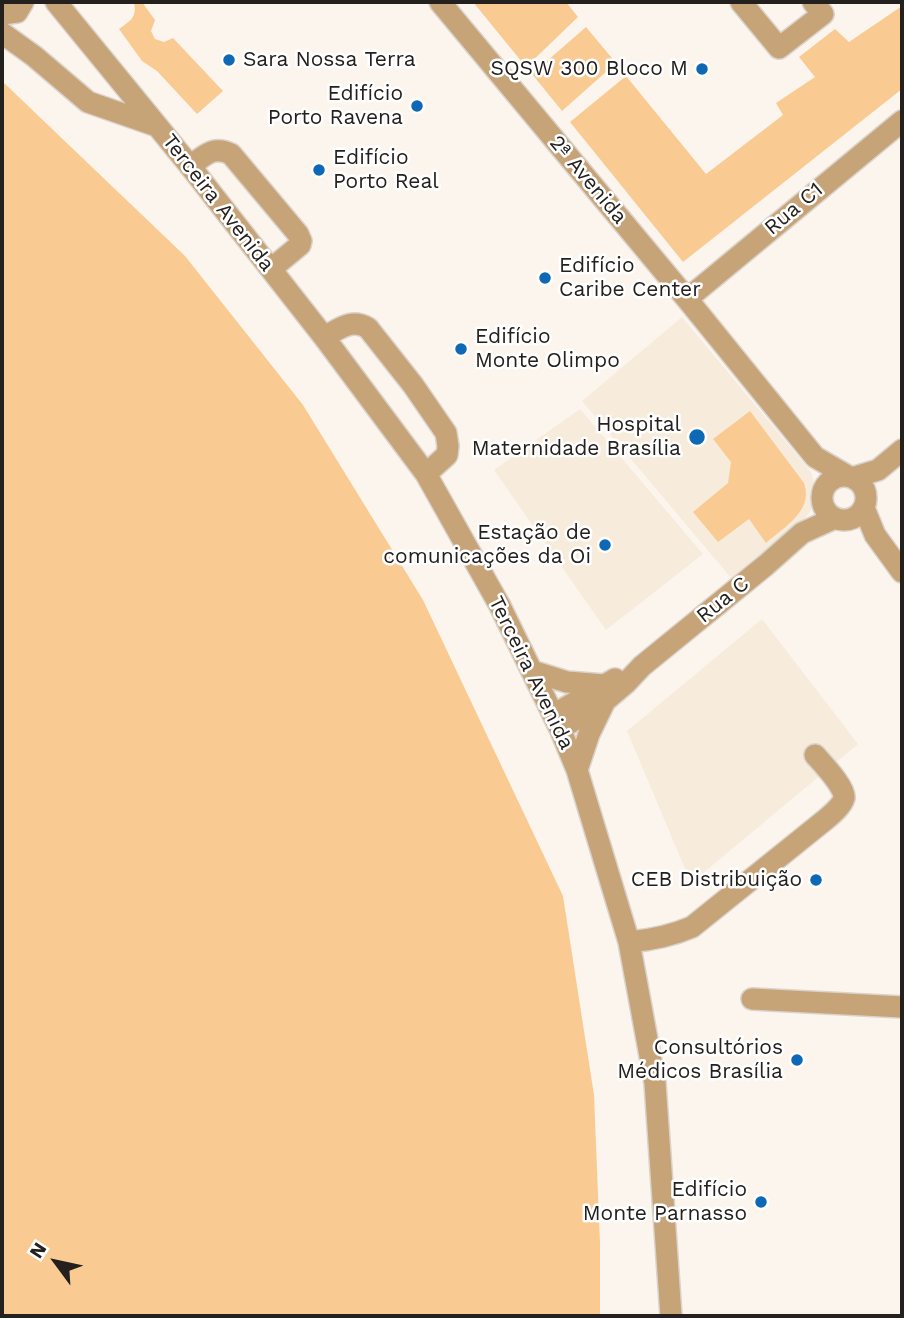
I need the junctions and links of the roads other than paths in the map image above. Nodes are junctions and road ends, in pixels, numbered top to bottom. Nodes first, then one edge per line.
1 (23, 2) edge
2 (56, 2) edge
3 (440, 2) edge
4 (741, 2) edge
5 (813, 2) edge
6 (2, 15) edge
7 (2, 33) edge
8 (902, 121) edge
9 (157, 126) junction
10 (190, 166) junction
11 (271, 269) junction
12 (687, 299) junction
13 (324, 337) junction
14 (902, 450) edge
15 (815, 457) junction
16 (878, 470) junction
17 (426, 474) junction
18 (850, 476) junction
19 (823, 492) junction
20 (853, 511) junction
21 (802, 533) junction
22 (902, 572) edge
23 (532, 671) junction
24 (605, 692) junction
25 (556, 722) junction
26 (815, 755) dead end
27 (577, 770) junction
28 (629, 942) junction
29 (752, 999) dead end
30 (902, 1007) edge
31 (671, 1316) edge

1 - 6 street
2 - 9 street, Terceira Avenida
3 - 12 street, 2ª Avenida
4 - 5 street
7 - 9 street, Terceira Avenida
8 - 12 street, Rua C1
9 - 10 street, Terceira Avenida
10 - 11 street, Terceira Avenida
10 - 11 street
11 - 13 street, Terceira Avenida
12 - 15 street, 2ª Avenida
13 - 17 street, Terceira Avenida
13 - 17 street
14 - 16 street
15 - 18 street, 2ª Avenida
15 - 19 street, 2ª Avenida
16 - 18 street
16 - 20 street
17 - 23 street, Terceira Avenida
18 - 19 street
18 - 20 street
19 - 20 street
19 - 21 street, Rua C
20 - 21 street, Rua C
20 - 22 street
21 - 24 street, Rua C
23 - 24 street
23 - 25 street, Terceira Avenida
24 - 25 street, Rua C
24 - 27 street
25 - 27 street, Terceira Avenida
26 - 28 street
27 - 28 street, Terceira Avenida
28 - 31 street, Terceira Avenida
29 - 30 street

